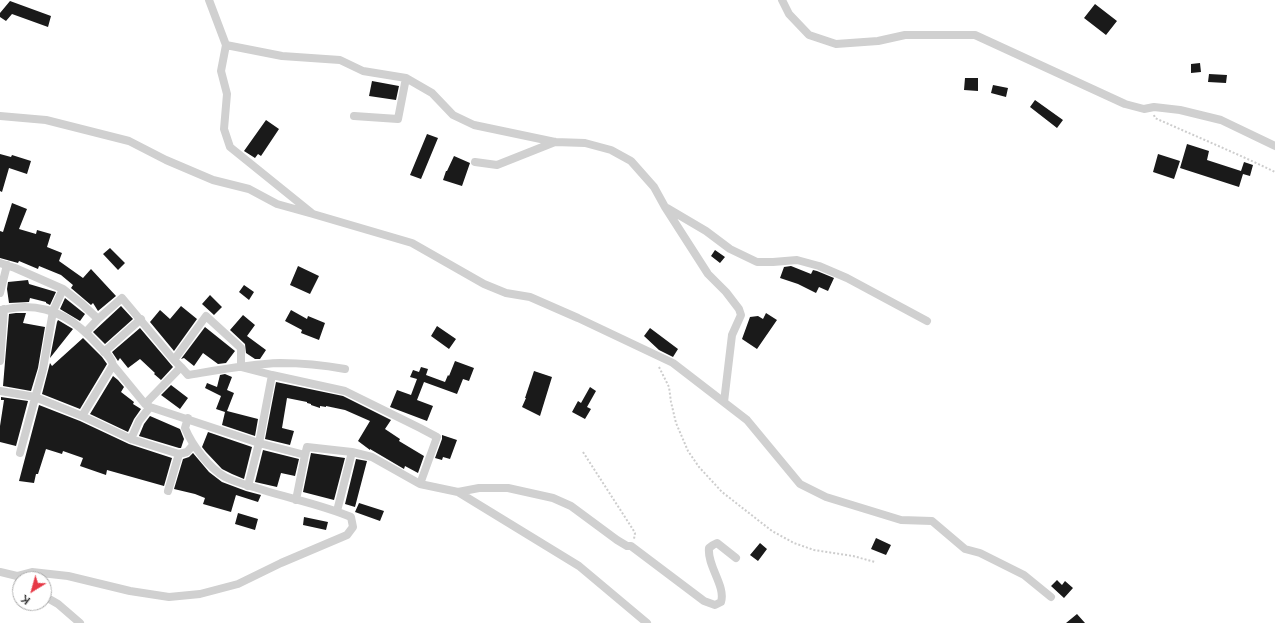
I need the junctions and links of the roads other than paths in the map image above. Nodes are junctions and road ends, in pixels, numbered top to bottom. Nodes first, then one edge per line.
1 (209, 0) edge
2 (782, 0) edge
3 (226, 45) junction
4 (406, 78) junction
5 (0, 116) edge
6 (354, 116) dead end
7 (556, 142) junction
8 (1275, 146) edge
9 (475, 162) dead end
10 (665, 207) junction
11 (313, 214) junction
12 (3, 264) edge
13 (63, 289) junction
14 (0, 293) edge
15 (2, 309) edge
16 (53, 311) junction
17 (98, 319) junction
18 (141, 319) junction
19 (928, 321) dead end
20 (86, 332) junction
21 (104, 352) junction
22 (174, 360) junction
23 (0, 361) edge
24 (113, 366) junction
25 (181, 367) junction
26 (241, 367) junction
27 (345, 369) dead end
28 (272, 375) junction
29 (0, 391) edge
30 (36, 397) junction
31 (724, 402) junction
32 (148, 405) junction
33 (82, 416) junction
34 (188, 418) junction
35 (131, 439) junction
36 (259, 443) junction
37 (193, 445) junction
38 (352, 452) junction
39 (20, 453) dead end
40 (180, 454) junction
41 (305, 454) junction
42 (420, 484) junction
43 (248, 486) junction
44 (168, 491) dead end
45 (458, 492) junction
46 (296, 500) junction
47 (337, 511) junction
48 (736, 558) dead end
49 (0, 572) edge
50 (52, 574) edge
51 (12, 577) edge
52 (1051, 597) dead end
53 (52, 601) edge
54 (80, 623) edge
55 (647, 623) edge

1 - 3 street
2 - 8 street
3 - 4 street
3 - 11 street
4 - 6 street
4 - 7 street
5 - 11 street
7 - 9 street
7 - 10 street
10 - 19 street
10 - 31 street
11 - 31 street
12 - 13 street
12 - 14 street
13 - 16 street
13 - 17 street
15 - 16 street
15 - 23 street
16 - 20 street
16 - 30 street
17 - 18 street
17 - 20 street
18 - 21 street
18 - 22 street
20 - 21 street
21 - 24 street
22 - 25 street
22 - 26 street
24 - 32 street
24 - 33 street
25 - 26 street
25 - 32 street
26 - 27 street
26 - 28 street
28 - 36 street
28 - 42 street
29 - 30 street
30 - 33 street
30 - 39 street
31 - 52 street
32 - 34 street
32 - 35 street
33 - 35 street
34 - 36 street
34 - 37 street
35 - 40 street
36 - 41 street
36 - 43 street
37 - 40 street
37 - 43 street
38 - 41 street
38 - 42 street
38 - 47 street
40 - 44 street
41 - 46 street
42 - 45 street
43 - 46 street
45 - 48 street
45 - 55 street
46 - 47 street
47 - 50 street
49 - 51 street
53 - 54 street

